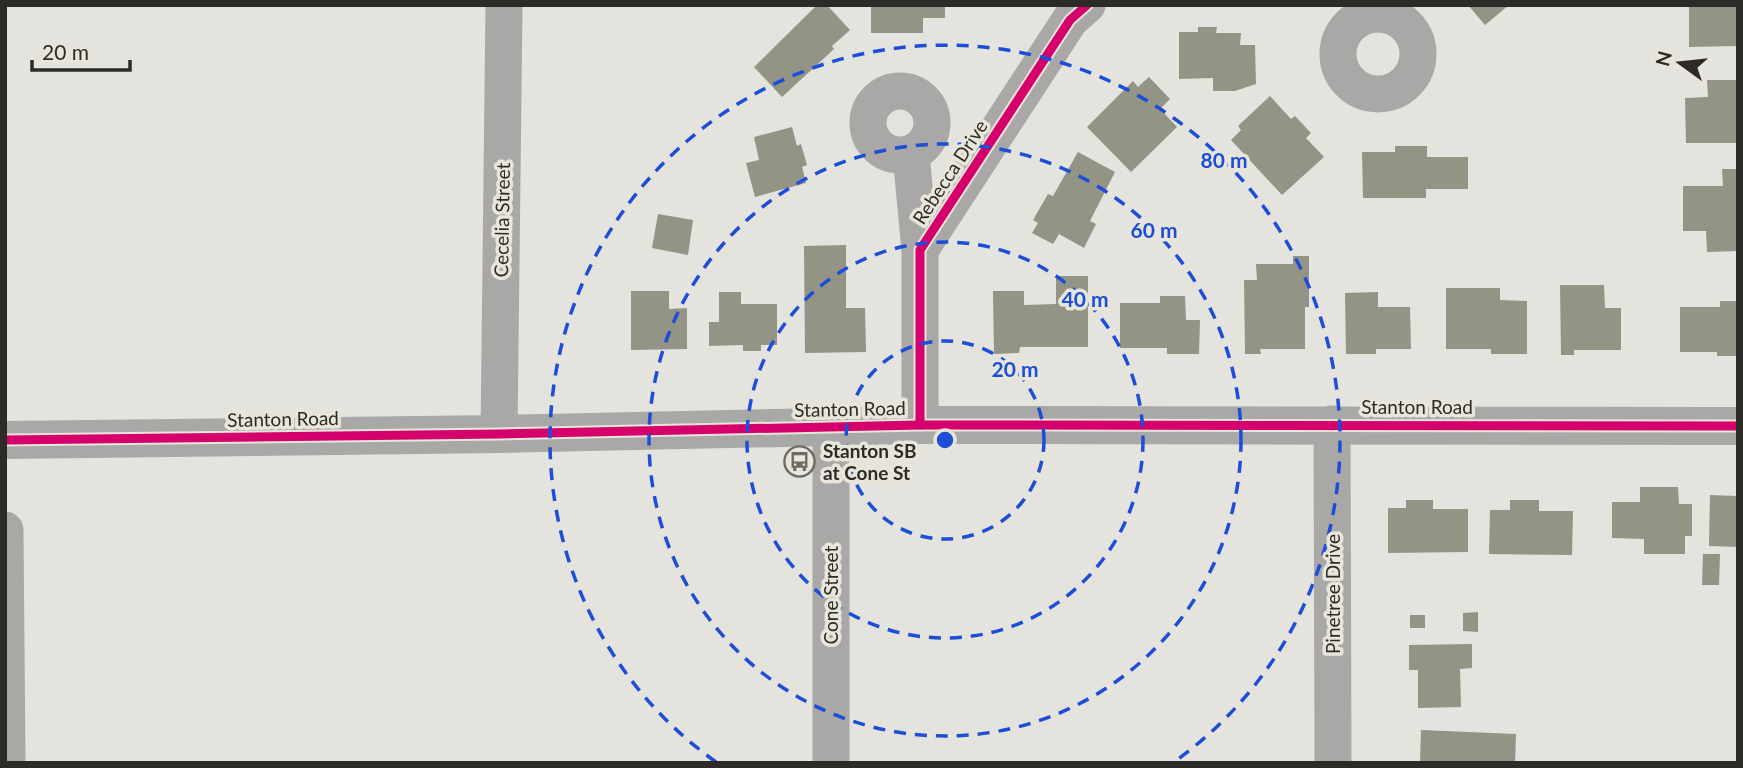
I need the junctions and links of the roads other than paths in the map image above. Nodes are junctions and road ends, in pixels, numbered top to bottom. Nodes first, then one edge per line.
1 (504, 5) edge
2 (1087, 5) edge
3 (911, 154) dead end
4 (920, 250) junction
5 (1332, 424) junction
6 (920, 425) junction
7 (1738, 426) edge
8 (831, 427) junction
9 (499, 434) junction
10 (5, 440) edge
11 (5, 530) edge
12 (7, 763) edge
13 (831, 763) edge
14 (1333, 763) edge

1 - 9 street, Cecelia Street
2 - 4 street, Rebecca Drive
3 - 4 street
4 - 6 street, Rebecca Drive
5 - 6 street, Stanton Road
5 - 7 street, Stanton Road
5 - 14 street, Pinetree Drive
6 - 8 street, Stanton Road
8 - 9 street, Stanton Road
8 - 13 street, Cone Street
9 - 10 street, Stanton Road
11 - 12 street

